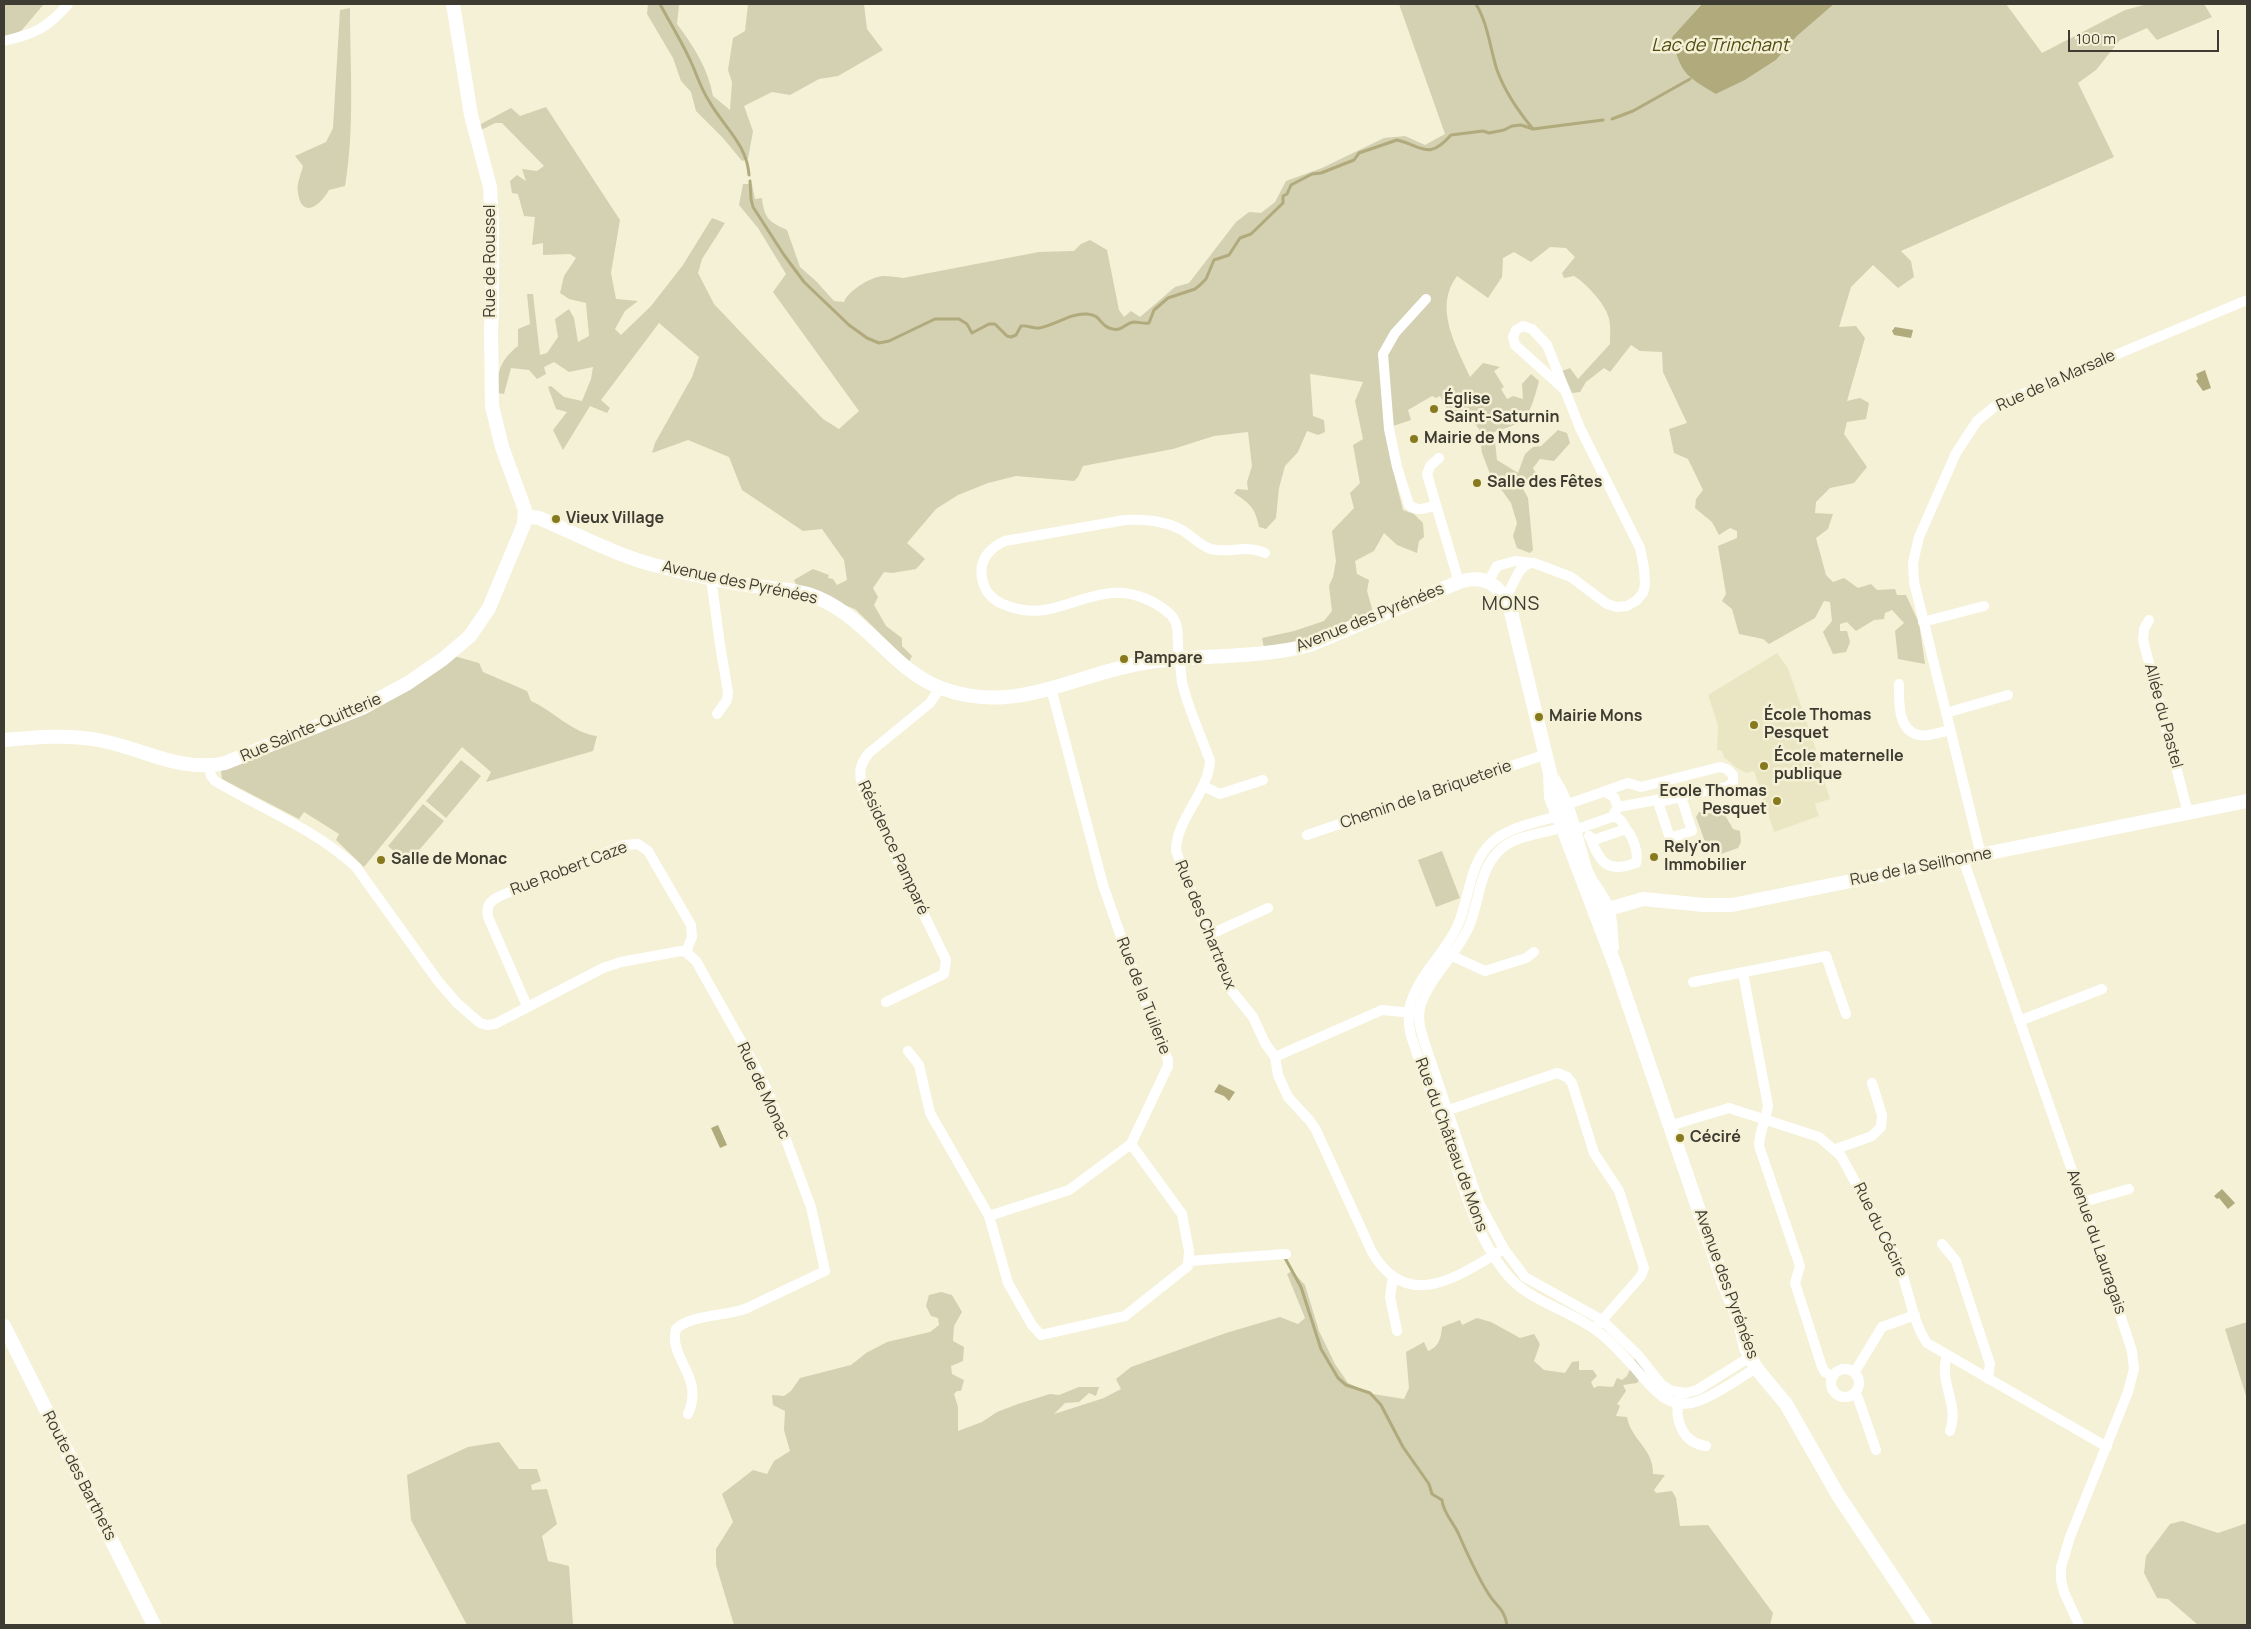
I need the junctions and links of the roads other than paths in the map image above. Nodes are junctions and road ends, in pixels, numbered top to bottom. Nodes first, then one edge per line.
1 (68, 4) edge
2 (453, 4) edge
3 (4, 41) edge
4 (1426, 299) dead end
5 (2247, 300) edge
6 (1565, 390) junction
7 (1439, 458) dead end
8 (1436, 505) junction
9 (525, 516) junction
10 (1265, 553) dead end
11 (1530, 562) junction
12 (711, 578) junction
13 (1459, 582) junction
14 (1488, 582) junction
15 (1505, 597) junction
16 (1984, 606) dead end
17 (2149, 620) dead end
18 (1923, 622) junction
19 (1179, 658) junction
20 (1899, 684) dead end
21 (940, 688) junction
22 (1051, 688) junction
23 (2008, 695) dead end
24 (717, 714) dead end
25 (1946, 714) junction
26 (1950, 730) junction
27 (4, 740) edge
28 (1544, 755) junction
29 (209, 766) junction
30 (1263, 780) dead end
31 (1203, 786) junction
32 (1604, 792) junction
33 (2247, 801) edge
34 (1618, 807) junction
35 (2188, 812) junction
36 (1612, 817) junction
37 (1569, 820) junction
38 (1626, 829) junction
39 (1307, 835) dead end
40 (1591, 839) junction
41 (1981, 855) junction
42 (1963, 859) junction
43 (1268, 908) dead end
44 (1601, 911) junction
45 (1209, 935) junction
46 (686, 952) junction
47 (1534, 952) dead end
48 (1448, 954) junction
49 (1742, 973) junction
50 (1693, 982) dead end
51 (2102, 989) dead end
52 (886, 1002) dead end
53 (527, 1006) junction
54 (1413, 1012) junction
55 (1846, 1014) dead end
56 (2019, 1021) junction
57 (908, 1051) dead end
58 (1275, 1057) junction
59 (1872, 1083) dead end
60 (1448, 1110) junction
61 (1438, 1114) junction
62 (1766, 1120) junction
63 (1670, 1126) junction
64 (1131, 1144) junction
65 (1836, 1149) junction
66 (2128, 1189) dead end
67 (2082, 1202) junction
68 (989, 1216) junction
69 (1942, 1244) dead end
70 (1499, 1251) junction
71 (1286, 1254) dead end
72 (1188, 1261) junction
73 (1393, 1276) junction
74 (1915, 1315) junction
75 (1602, 1320) junction
76 (4, 1326) edge
77 (1594, 1329) junction
78 (1398, 1331) dead end
79 (1947, 1355) junction
80 (1753, 1363) junction
81 (1854, 1373) junction
82 (1833, 1377) junction
83 (1988, 1379) junction
84 (1855, 1393) junction
85 (1678, 1398) junction
86 (688, 1414) dead end
87 (1950, 1430) dead end
88 (1706, 1446) dead end
89 (2107, 1447) junction
90 (1876, 1450) dead end
91 (154, 1625) edge
92 (1925, 1625) edge
93 (2079, 1625) edge

1 - 3 street
2 - 9 street, Rue de Roussel
4 - 8 street
5 - 18 street, Rue de la Marsale
6 - 6 street
6 - 11 street
7 - 8 street
8 - 13 street
9 - 12 street, Avenue des Pyrénées
9 - 29 street, Rue Sainte-Quitterie
10 - 19 street, Rue des Chartreux
11 - 14 street
11 - 15 street
12 - 21 street, Avenue des Pyrénées
12 - 24 street
13 - 14 street, Avenue des Pyrénées
13 - 19 street, Avenue des Pyrénées
14 - 15 street
15 - 28 street, Avenue des Pyrénées
16 - 18 street
17 - 35 street, Allée du Pastel
18 - 25 street, Rue de la Marsale
19 - 22 street, Avenue des Pyrénées
19 - 31 street, Rue des Chartreux
20 - 26 street
21 - 22 street, Avenue des Pyrénées
21 - 52 street, Résidence Pamparé
22 - 64 street, Rue de la Tuilerie
23 - 25 street
25 - 26 street, Rue de la Marsale
26 - 41 street, Rue de la Marsale
27 - 29 street, Rue Sainte-Quitterie
28 - 37 street, Avenue des Pyrénées
28 - 39 street, Chemin de la Briqueterie
29 - 53 street
30 - 31 street
31 - 45 street, Rue des Chartreux
32 - 34 street
32 - 34 street
32 - 37 street
33 - 35 street, Rue de la Seilhonne
34 - 36 street
35 - 41 street, Rue de la Seilhonne
36 - 37 street
36 - 38 street
37 - 40 street
37 - 44 street, Avenue des Pyrénées
37 - 48 street, Rue du Château de Mons
38 - 40 street
38 - 40 street
41 - 42 street, Rue de la Seilhonne
42 - 44 street, Rue de la Seilhonne
42 - 56 street, Avenue du Lauragais
43 - 45 street
44 - 63 street, Avenue des Pyrénées
45 - 58 street, Rue des Chartreux
46 - 53 street
46 - 53 street, Rue Robert Caze
46 - 86 street, Rue de Monac
47 - 48 street
48 - 54 street, Rue du Château de Mons
49 - 50 street
49 - 55 street
49 - 62 street
51 - 56 street
54 - 58 street
54 - 60 street, Rue du Château de Mons
54 - 61 street, Rue du Château de Mons
56 - 67 street, Avenue du Lauragais
57 - 68 street
58 - 73 street, Rue des Chartreux
59 - 65 street
60 - 61 street
60 - 70 street, Rue du Château de Mons
60 - 75 street
61 - 70 street, Rue du Château de Mons
62 - 63 street, Rue du Cécire
62 - 65 street, Rue du Cécire
62 - 82 street
63 - 80 street, Avenue des Pyrénées
64 - 68 street, Rue de la Tuilerie
64 - 72 street
65 - 74 street, Rue du Cécire
66 - 67 street
67 - 89 street, Avenue du Lauragais
68 - 72 street
69 - 83 street
70 - 73 street, Rue des Chartreux
70 - 75 street, Rue du Château de Mons
70 - 77 street, Rue du Château de Mons
71 - 72 street
73 - 78 street
74 - 79 street, Rue du Cécire
74 - 81 street
75 - 77 street
75 - 85 street, Rue du Château de Mons
76 - 91 street, Route des Barthets
77 - 85 street, Rue du Château de Mons
79 - 83 street, Rue du Cécire
79 - 87 street
80 - 85 street
80 - 92 street, Avenue des Pyrénées
81 - 82 street
81 - 84 street
82 - 84 street
83 - 89 street, Rue du Cécire
84 - 90 street
85 - 88 street
89 - 93 street, Avenue du Lauragais

